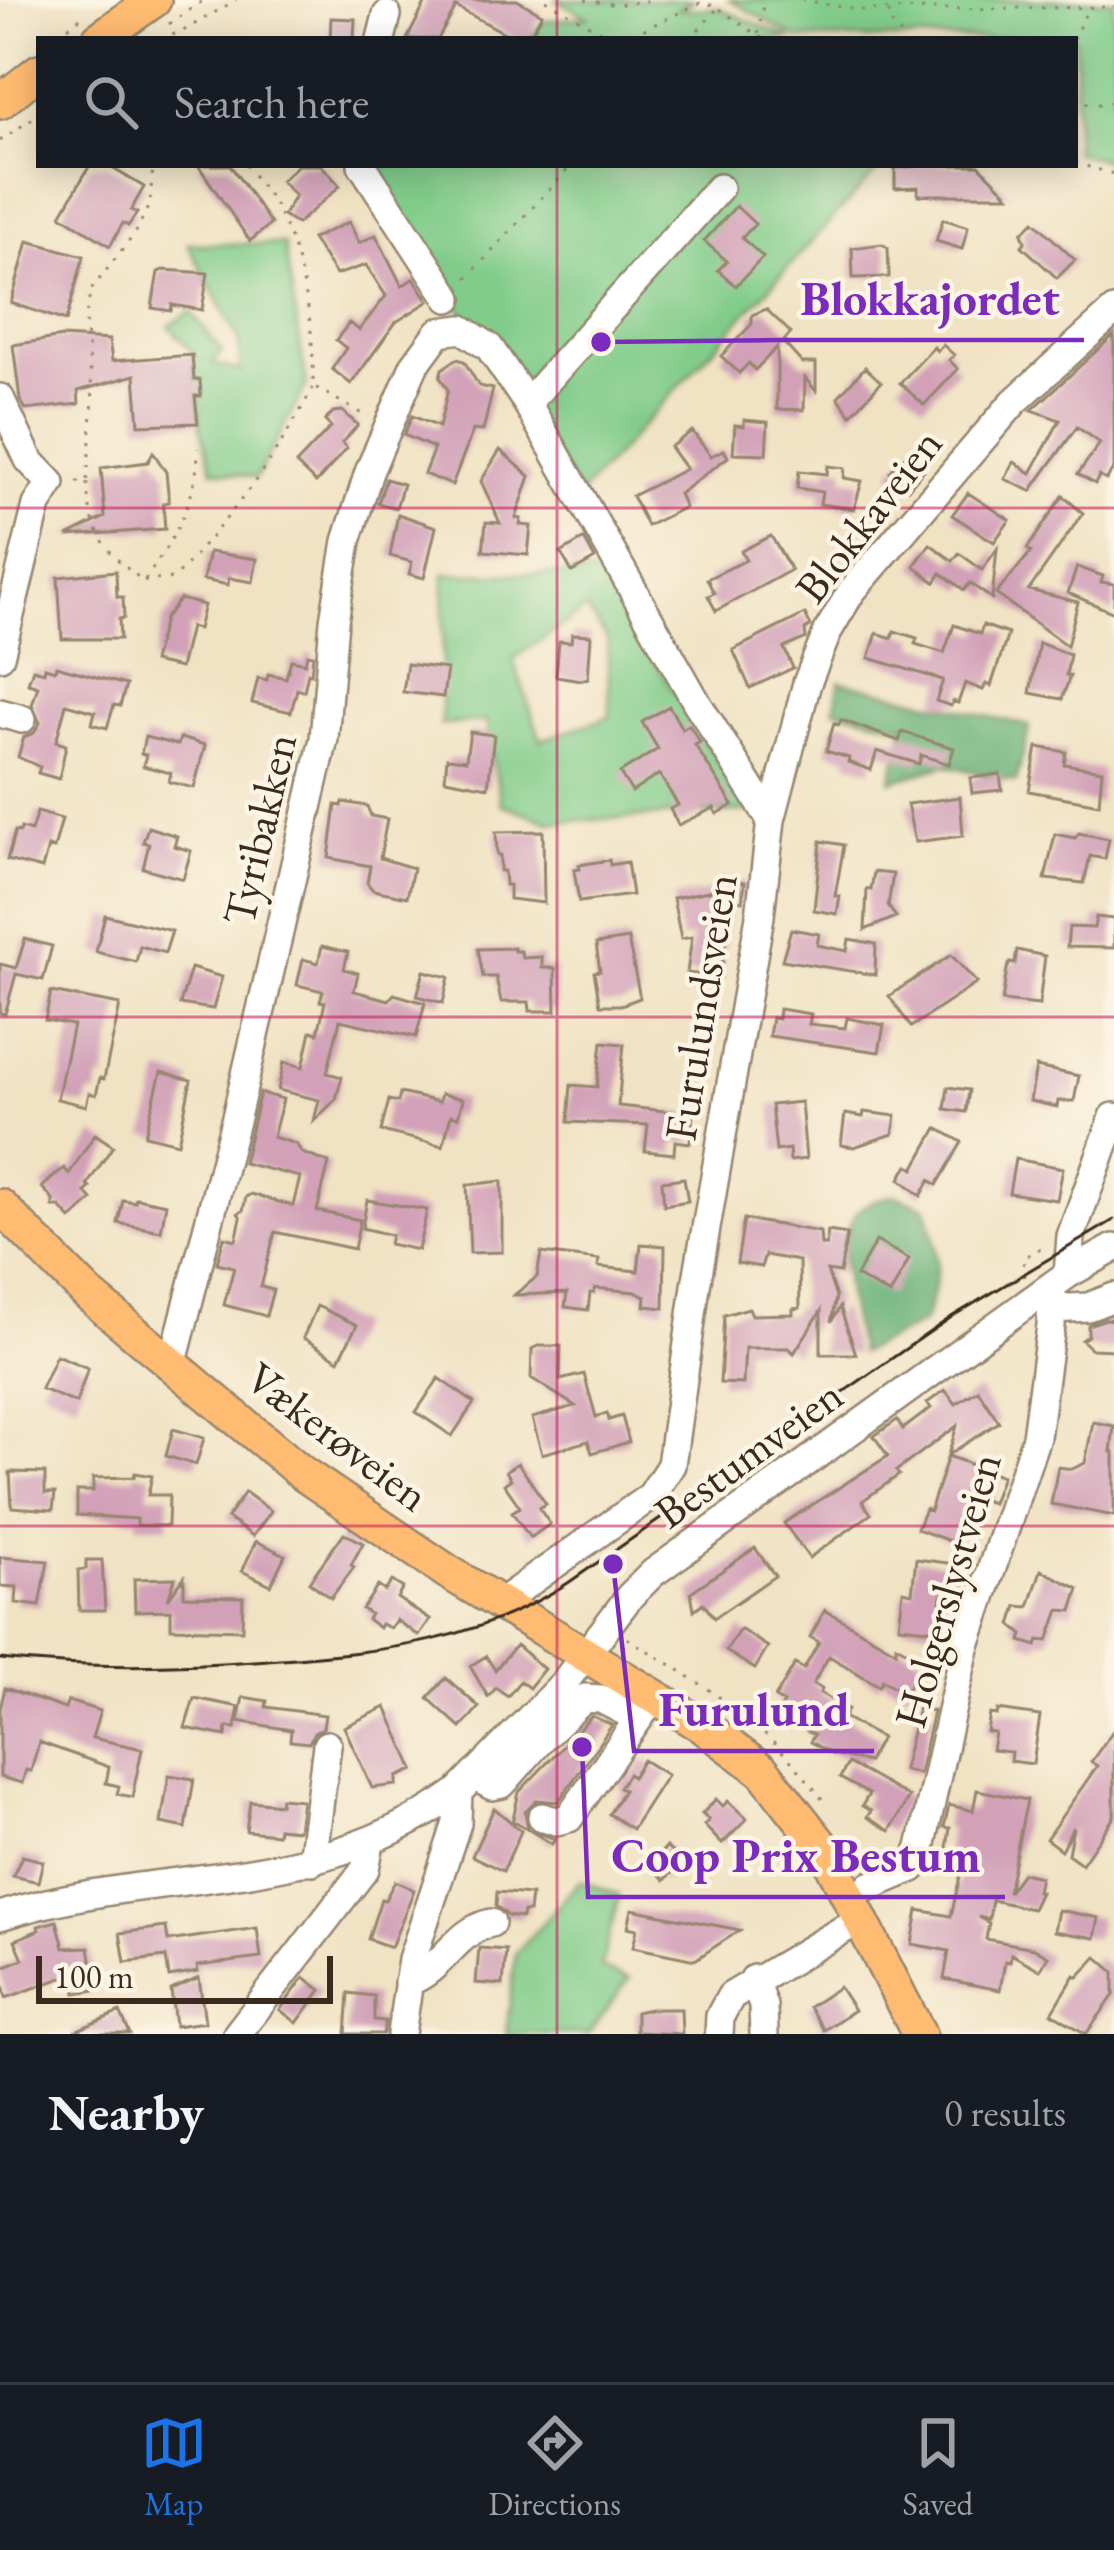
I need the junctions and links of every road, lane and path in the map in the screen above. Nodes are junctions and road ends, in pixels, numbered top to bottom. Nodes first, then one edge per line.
1 (154, 0) edge
2 (204, 0) edge
3 (236, 0) edge
4 (546, 0) edge
5 (585, 0) edge
6 (652, 0) edge
7 (764, 0) edge
8 (802, 0) edge
9 (886, 0) edge
10 (1000, 0) edge
11 (640, 1) edge
12 (1088, 7) junction
13 (718, 8) junction
14 (1114, 8) edge
15 (1000, 9) junction
16 (885, 10) junction
17 (103, 36) edge
18 (152, 36) edge
19 (169, 36) edge
20 (693, 36) edge
21 (757, 36) edge
22 (760, 36) edge
23 (902, 36) edge
24 (1074, 36) edge
25 (36, 73) edge
26 (36, 94) edge
27 (1078, 98) edge
28 (0, 101) edge
29 (1114, 102) edge
30 (0, 112) edge
31 (36, 116) edge
32 (0, 141) edge
33 (1078, 164) edge
34 (153, 168) edge
35 (248, 168) edge
36 (364, 168) edge
37 (569, 168) edge
38 (1114, 174) edge
39 (719, 188) dead end
40 (449, 298) joint
41 (1114, 310) edge
42 (449, 328) joint
43 (314, 386) junction
44 (0, 398) edge
45 (527, 403) junction
46 (388, 429) junction
47 (198, 448) dead end
48 (87, 482) junction
49 (51, 483) junction
50 (144, 581) junction
51 (0, 656) edge
52 (771, 820) junction
53 (1114, 1117) edge
54 (0, 1206) edge
55 (1072, 1231) junction
56 (1114, 1248) edge
57 (1049, 1288) junction
58 (1114, 1297) edge
59 (172, 1366) junction
60 (500, 1603) junction
61 (586, 1654) junction
62 (651, 1693) junction
63 (327, 1745) dead end
64 (466, 1784) junction
65 (542, 1817) dead end
66 (370, 1843) junction
67 (312, 1861) junction
68 (870, 1886) dead end
69 (0, 1916) edge
70 (861, 1919) junction
71 (491, 1923) dead end
72 (754, 1979) junction
73 (408, 1982) junction
74 (237, 2034) edge
75 (401, 2034) edge
76 (719, 2034) edge
77 (764, 2034) edge
78 (920, 2034) edge

1 - 17 main road
2 - 18 path
3 - 19 path
4 - 13 path
5 - 11 path
6 - 11 path
7 - 22 path
8 - 16 path
9 - 16 path
10 - 15 path
12 - 14 path
12 - 15 path
12 - 24 path
13 - 20 path
13 - 21 path
15 - 16 path
16 - 23 path
25 - 28 main road
26 - 30 main road
27 - 29 path
31 - 32 path
33 - 38 path
34 - 48 path
35 - 43 path
36 - 40 street
37 - 40 path
39 - 45 street
41 - 52 street, Blokkaveien
42 - 45 street, Furulundsveien
42 - 46 street, Tyribakken
43 - 46 path
43 - 50 path
44 - 49 street
45 - 52 street, Furulundsveien
46 - 59 street, Tyribakken
47 - 50 path
48 - 49 path
48 - 50 path
49 - 51 street
52 - 60 street, Furulundsveien
53 - 55 street, Holgerslystveien
54 - 59 main road, Vækerøveien
55 - 57 street, Holgerslystveien
55 - 57 path
56 - 57 street, Bestumveien
57 - 58 street
57 - 61 street, Bestumveien
57 - 68 street, Holgerslystveien
59 - 60 main road, Vækerøveien
60 - 61 main road, Vækerøveien
61 - 62 main road, Vækerøveien
61 - 64 street, Bestumveien
62 - 64 street, Bestumveien
62 - 65 street
62 - 70 main road, Vækerøveien
63 - 67 street
64 - 66 street, Bestumveien
64 - 73 street
66 - 67 street, Bestumveien
66 - 74 street
67 - 69 street, Bestumveien
70 - 72 street
70 - 78 main road, Vækerøveien
71 - 73 street
72 - 76 street
72 - 77 street
73 - 75 street

